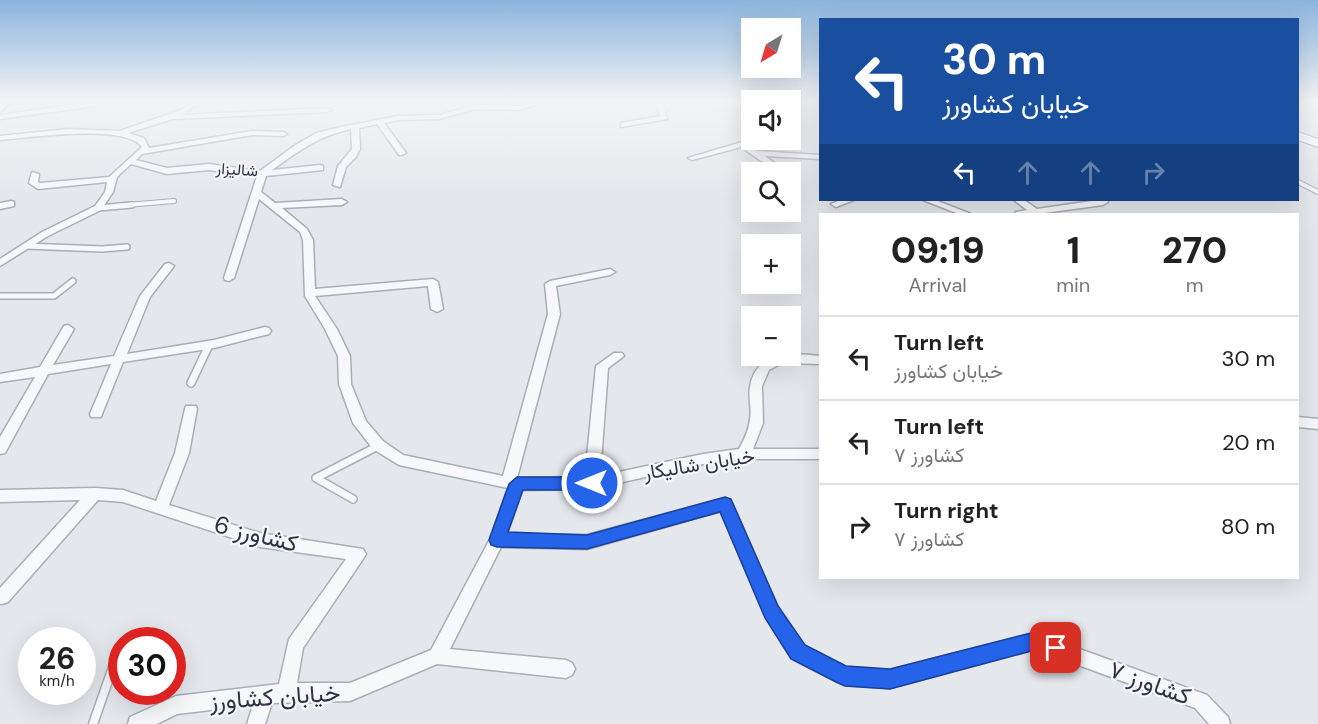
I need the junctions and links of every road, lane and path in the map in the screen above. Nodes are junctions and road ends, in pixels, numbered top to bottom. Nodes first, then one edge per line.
1 (31, 135) edge
2 (125, 135) edge
3 (242, 135) edge
4 (320, 135) edge
5 (355, 135) edge
6 (389, 135) edge
7 (1299, 136) edge
8 (0, 138) edge
9 (1318, 143) edge
10 (142, 152) junction
11 (402, 153) dead end
12 (754, 153) junction
13 (819, 157) edge
14 (692, 158) dead end
15 (132, 162) junction
16 (767, 162) edge
17 (320, 168) dead end
18 (34, 174) dead end
19 (262, 174) junction
20 (112, 179) junction
21 (1299, 182) edge
22 (337, 185) dead end
23 (256, 192) junction
24 (1318, 192) edge
25 (174, 201) dead end
26 (846, 201) edge
27 (931, 201) edge
28 (1020, 201) edge
29 (1103, 201) edge
30 (342, 202) dead end
31 (10, 204) dead end
32 (836, 204) dead end
33 (0, 206) edge
34 (275, 206) junction
35 (98, 208) junction
36 (1036, 212) junction
37 (963, 213) edge
38 (1028, 213) edge
39 (26, 246) junction
40 (127, 247) dead end
41 (0, 263) edge
42 (169, 266) dead end
43 (610, 272) dead end
44 (229, 278) dead end
45 (73, 281) dead end
46 (310, 293) junction
47 (0, 296) edge
48 (437, 309) dead end
49 (68, 329) dead end
50 (265, 331) dead end
51 (209, 345) junction
52 (618, 356) dead end
53 (119, 359) junction
54 (819, 360) edge
55 (44, 370) junction
56 (0, 378) edge
57 (191, 383) dead end
58 (191, 409) dead end
59 (96, 414) dead end
60 (1299, 422) edge
61 (1318, 424) edge
62 (378, 446) junction
63 (0, 449) edge
64 (744, 454) junction
65 (819, 454) edge
66 (513, 482) junction
67 (592, 483) junction
68 (95, 494) junction
69 (0, 496) edge
70 (353, 499) dead end
71 (161, 507) junction
72 (497, 540) junction
73 (2, 597) dead end
74 (437, 656) junction
75 (566, 669) dead end
76 (108, 681) edge
77 (286, 692) junction
78 (266, 694) junction
79 (93, 724) edge
80 (137, 724) edge
81 (256, 724) edge
82 (1221, 724) edge

1 - 8 street
2 - 10 street
3 - 10 street
4 - 19 street, شالیزار
5 - 22 street
6 - 11 street
7 - 9 highway
10 - 15 street
12 - 13 street
12 - 14 street
12 - 16 street
15 - 19 street, شالیزار
15 - 20 street
17 - 19 street
18 - 20 street
19 - 23 street
20 - 35 street
21 - 24 lane
23 - 34 street, خیابان شالیکار
23 - 44 street
25 - 35 lane
26 - 32 street
27 - 37 street
28 - 36 street
29 - 36 street
30 - 34 street
31 - 33 street
34 - 46 street, خیابان شالیکار
35 - 39 street
36 - 38 street
39 - 40 lane
39 - 41 street
42 - 53 street
43 - 66 street
45 - 47 lane
46 - 48 street
46 - 62 street, خیابان شالیکار
49 - 55 street
50 - 51 street
51 - 53 street
51 - 57 lane
52 - 67 street
53 - 55 street
53 - 59 street
54 - 64 street
55 - 56 street
55 - 63 street
58 - 71 street
60 - 61 street
62 - 66 street, خیابان شالیکار
62 - 70 lane
64 - 65 street, خیابان شالیکار
64 - 67 street, خیابان شالیکار
66 - 67 street, خیابان شالیکار
66 - 72 street
68 - 69 street, کشاورز 6
68 - 71 street, کشاورز 6
68 - 73 street
71 - 77 street, کشاورز 6
72 - 74 street
72 - 82 street, کشاورز ۷
74 - 75 street
74 - 77 street, خیابان کشاورز
76 - 79 lane
77 - 78 street, خیابان کشاورز
78 - 80 street, خیابان کشاورز
78 - 81 street

